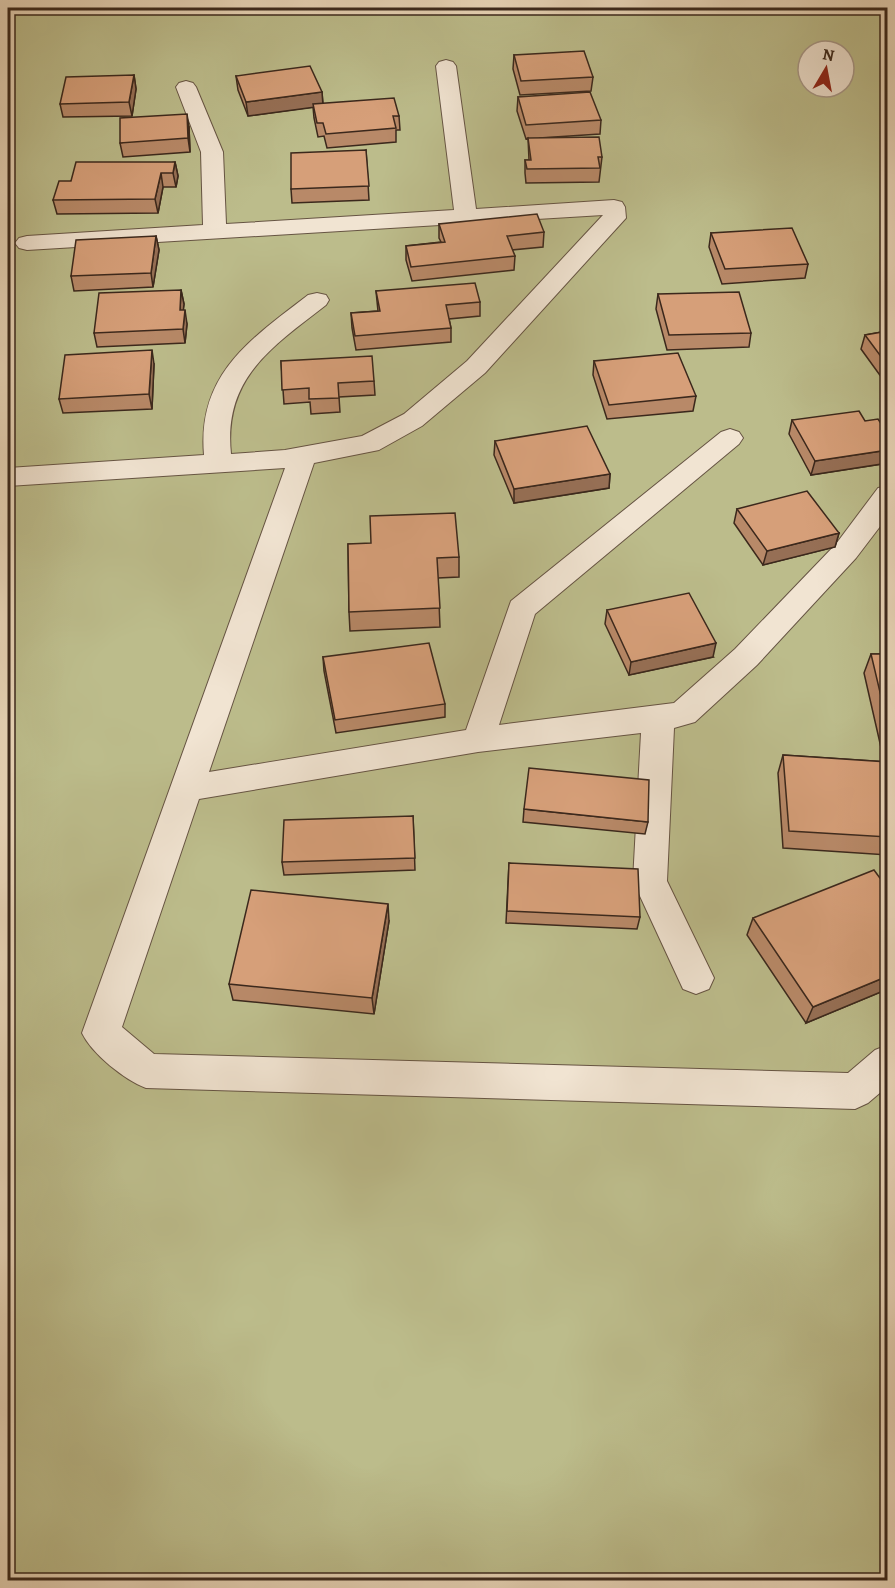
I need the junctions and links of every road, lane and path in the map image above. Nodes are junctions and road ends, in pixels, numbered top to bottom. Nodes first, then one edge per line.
1 (446, 66) dead end
2 (186, 87) dead end
3 (466, 216) junction
4 (215, 231) junction
5 (27, 243) dead end
6 (317, 300) dead end
7 (730, 438) dead end
8 (303, 456) junction
9 (218, 463) junction
10 (8, 477) edge
11 (888, 495) edge
12 (658, 719) junction
13 (478, 740) junction
14 (188, 788) junction
15 (696, 978) dead end
16 (888, 1062) edge

1 - 3 street
2 - 4 street
3 - 4 street
3 - 8 street
4 - 5 street
6 - 9 street
7 - 13 street
8 - 9 street
8 - 14 street
9 - 10 street
11 - 12 street
12 - 13 street
12 - 15 street
13 - 14 street
14 - 16 street

